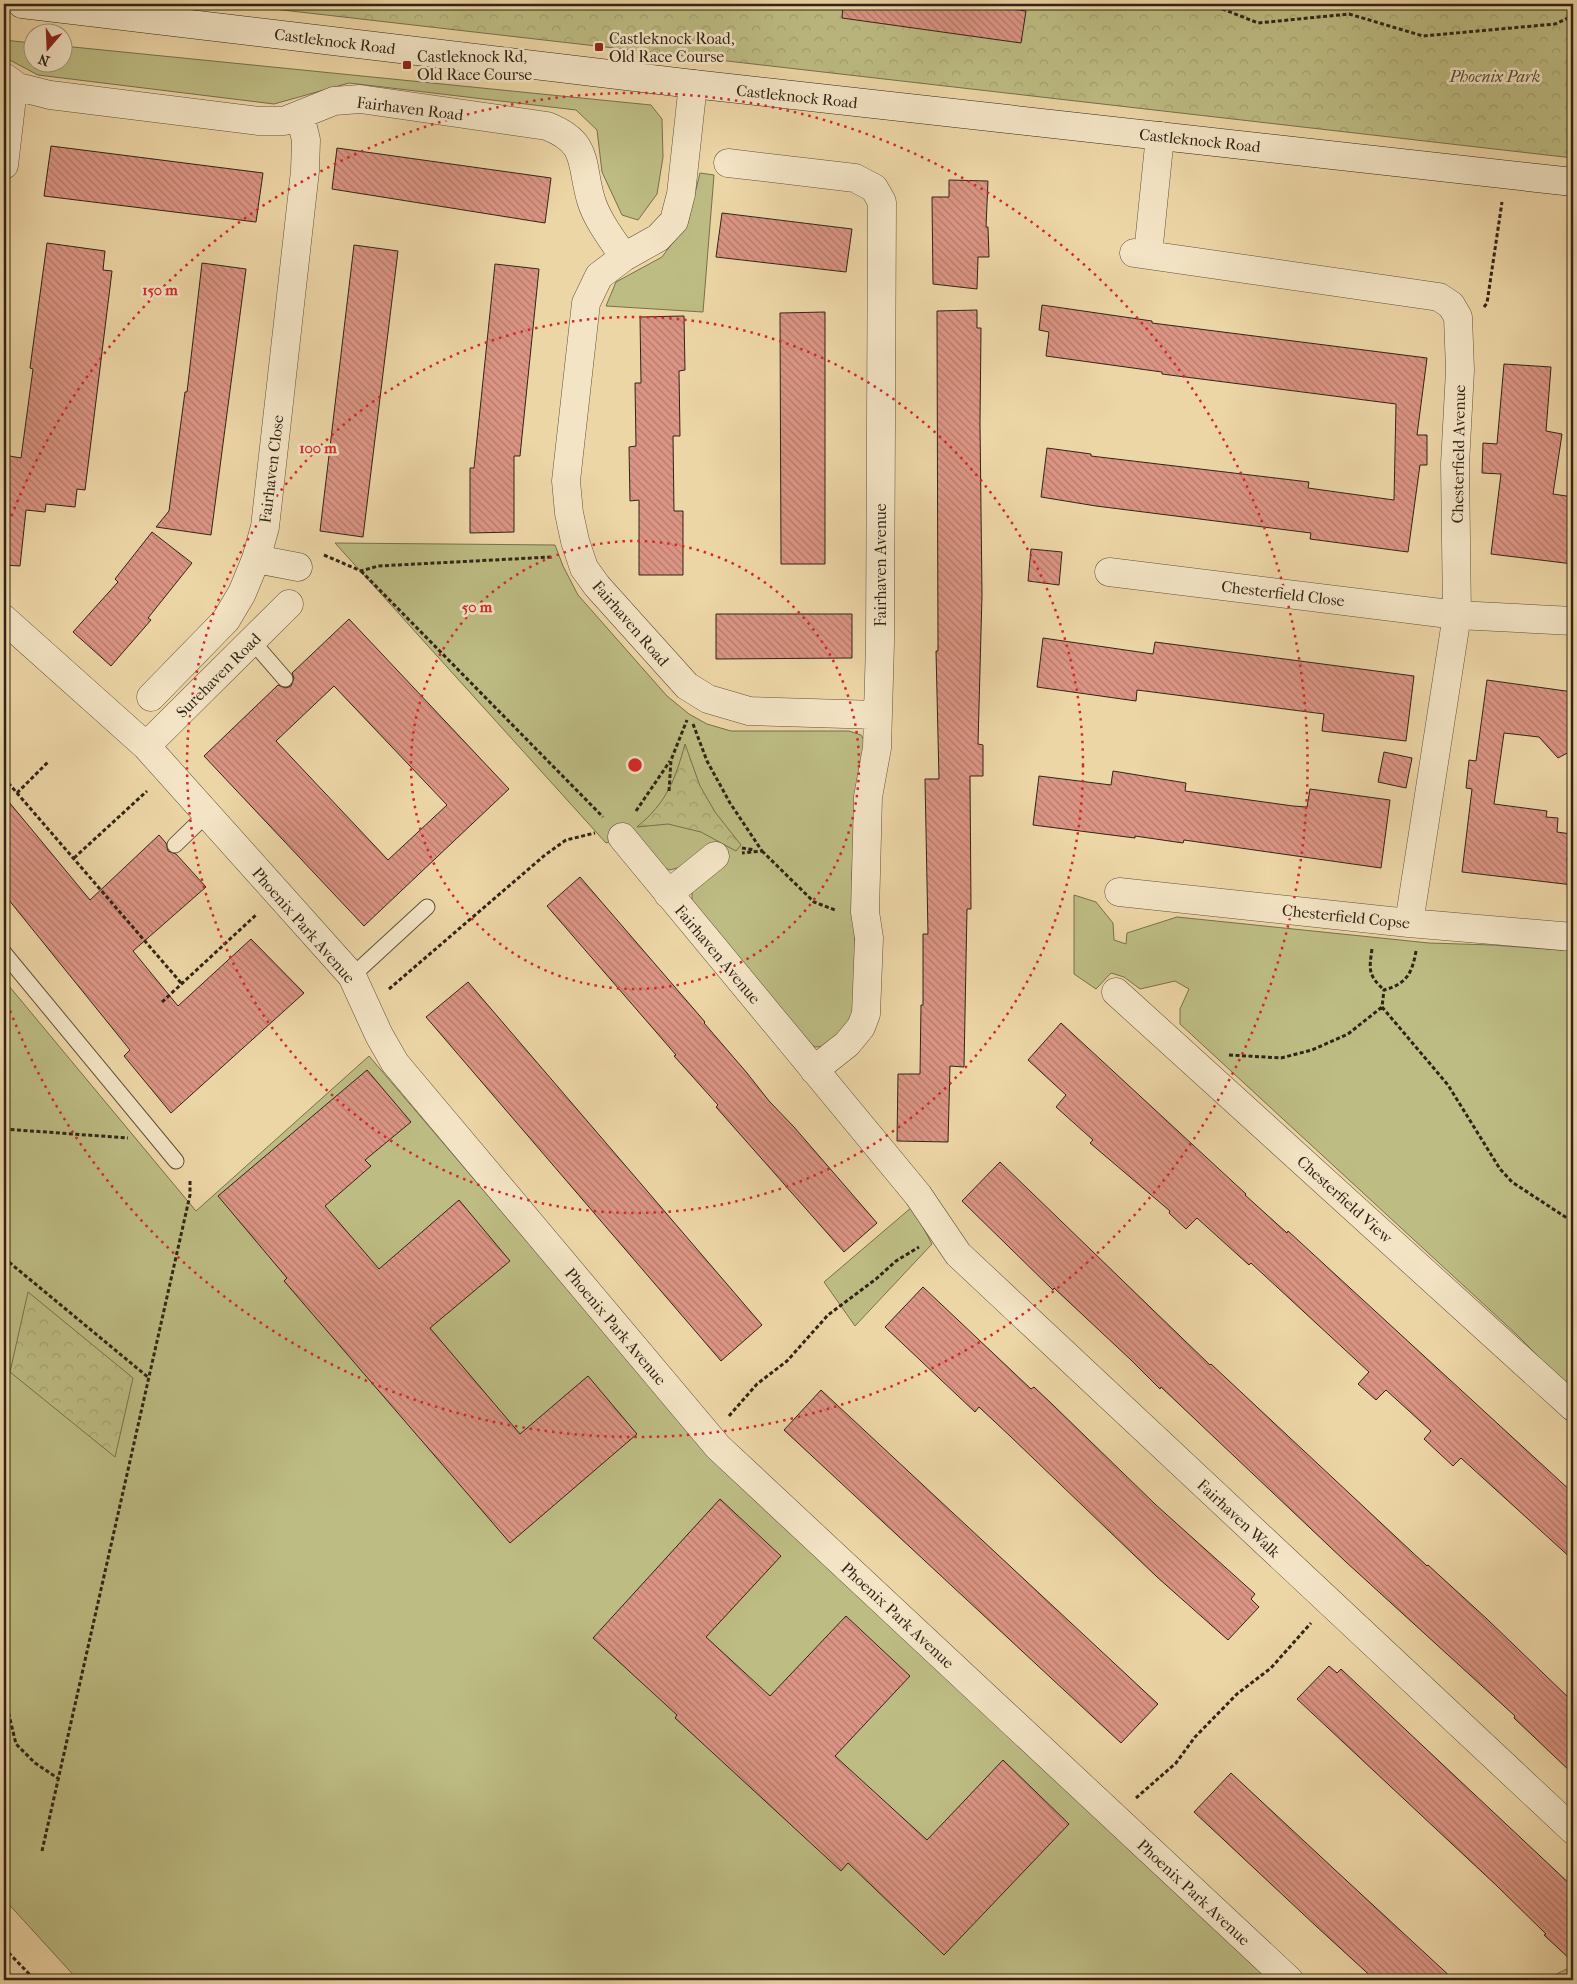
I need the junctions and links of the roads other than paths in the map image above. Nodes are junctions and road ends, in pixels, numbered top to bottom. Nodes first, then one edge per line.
1 (22, 4) edge
2 (11, 82) edge
3 (693, 84) junction
4 (300, 115) junction
5 (1160, 136) junction
6 (728, 164) dead end
7 (4, 165) edge
8 (1573, 182) edge
9 (624, 257) junction
10 (256, 559) junction
11 (298, 567) road end
12 (1109, 572) dead end
13 (289, 604) dead end
14 (1457, 615) junction
15 (4, 619) edge
16 (1573, 622) edge
17 (252, 642) junction
18 (285, 679) dead end
19 (151, 697) dead end
20 (878, 715) junction
21 (146, 746) junction
22 (207, 814) junction
23 (620, 834) road end
24 (175, 845) dead end
25 (727, 852) road end
26 (1119, 892) dead end
27 (668, 894) junction
28 (427, 907) dead end
29 (1414, 923) junction
30 (1573, 937) edge
31 (4, 953) edge
32 (352, 976) junction
33 (1116, 992) dead end
34 (814, 1070) junction
35 (176, 1161) road end
36 (918, 1196) joint
37 (1573, 1407) edge
38 (1573, 1830) edge
39 (1289, 1980) edge

1 - 3 street, Castleknock Road
2 - 4 street, Fairhaven Road
2 - 7 street
3 - 5 street, Castleknock Road
3 - 9 street, Fairhaven Road
4 - 9 street, Fairhaven Road
4 - 10 street, Fairhaven Close
5 - 8 street, Castleknock Road
5 - 14 street, Chesterfield Avenue
6 - 20 street, Fairhaven Avenue
9 - 20 street, Fairhaven Road
10 - 11 street
10 - 19 street, Fairhaven Close
12 - 14 street, Chesterfield Close
13 - 17 street, Surehaven Road
14 - 16 street, Chesterfield Close
14 - 29 street, Chesterfield Avenue
15 - 21 street, Phoenix Park Avenue
17 - 18 lane
17 - 21 street, Surehaven Road
20 - 34 street, Fairhaven Avenue
21 - 22 street, Phoenix Park Avenue
22 - 24 lane
22 - 32 street, Phoenix Park Avenue
23 - 27 street, Fairhaven Avenue
25 - 27 street
26 - 29 street, Chesterfield Copse
27 - 34 street, Fairhaven Avenue
28 - 32 lane
29 - 30 street, Chesterfield Copse
31 - 35 lane
32 - 39 street, Phoenix Park Avenue
33 - 37 street, Chesterfield View
34 - 36 street, Fairhaven Avenue
36 - 38 street, Fairhaven Walk

